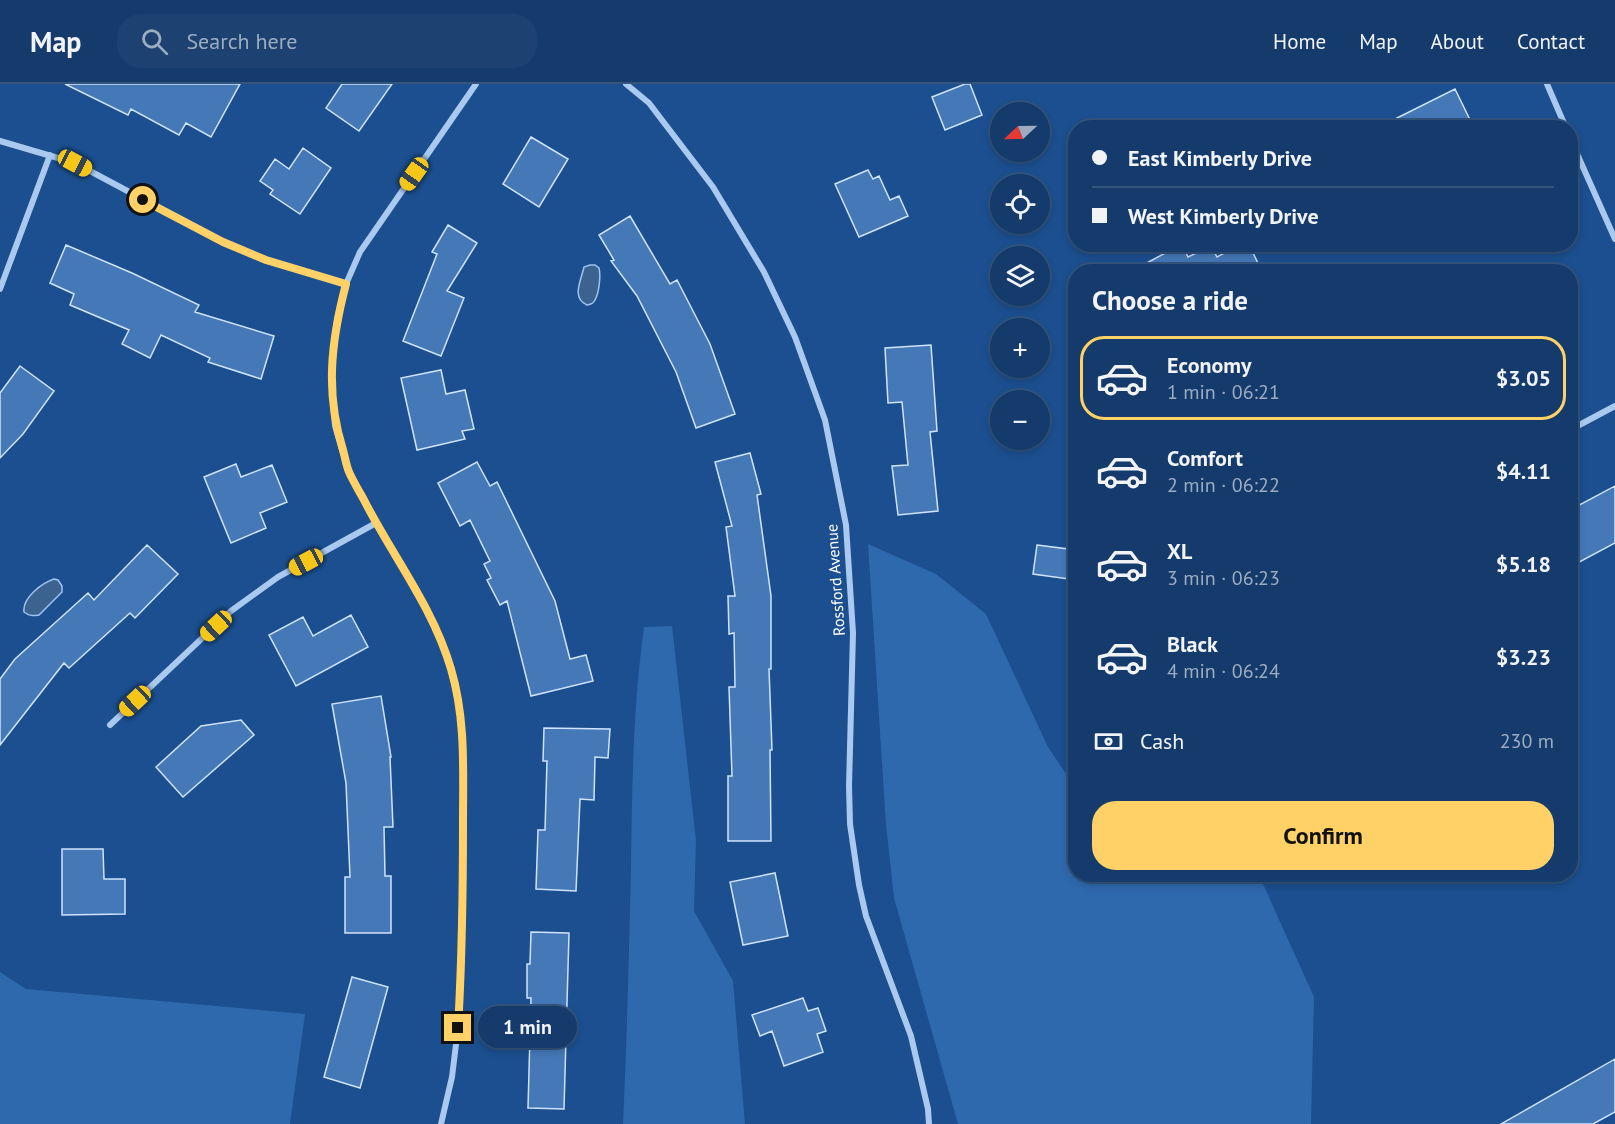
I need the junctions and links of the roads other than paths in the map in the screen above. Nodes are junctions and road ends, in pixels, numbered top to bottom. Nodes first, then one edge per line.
1 (476, 84) edge
2 (626, 84) edge
3 (1547, 84) edge
4 (1563, 120) edge
5 (0, 141) edge
6 (50, 154) junction
7 (1578, 156) edge
8 (1615, 239) edge
9 (346, 284) junction
10 (0, 289) edge
11 (1615, 406) edge
12 (1578, 426) edge
13 (376, 523) junction
14 (110, 725) dead end
15 (441, 1124) edge
16 (929, 1124) edge

1 - 9 street
2 - 16 street, Rossford Avenue
3 - 4 street
5 - 6 street
6 - 9 street
6 - 10 street
7 - 8 street
9 - 13 street
11 - 12 street
13 - 14 street
13 - 15 street

